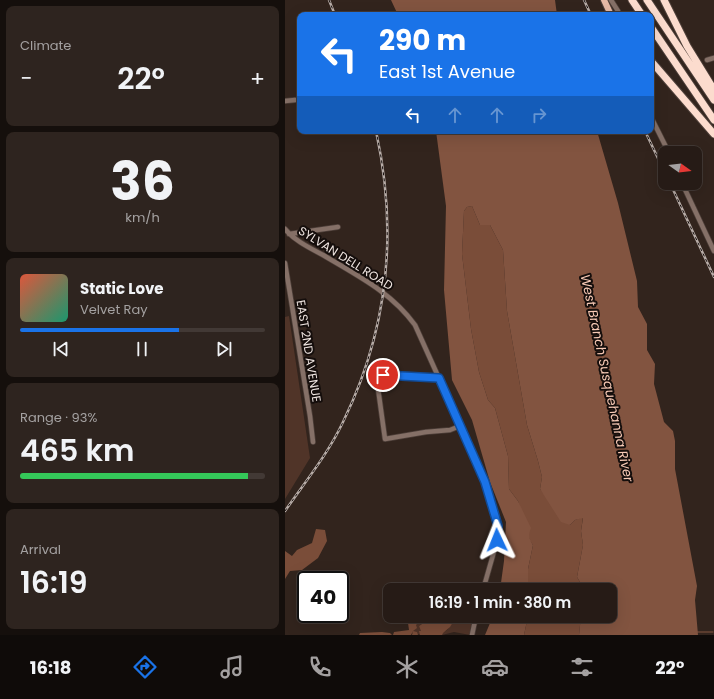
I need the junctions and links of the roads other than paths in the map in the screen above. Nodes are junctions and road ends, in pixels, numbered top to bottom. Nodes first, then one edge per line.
1 (604, 0) edge
2 (611, 0) edge
3 (632, 0) edge
4 (647, 0) edge
5 (664, 0) edge
6 (610, 12) edge
7 (618, 12) edge
8 (641, 12) edge
9 (654, 31) edge
10 (714, 58) edge
11 (707, 60) dead end
12 (654, 64) edge
13 (714, 90) edge
14 (295, 100) dead end
15 (714, 100) edge
16 (285, 101) edge
17 (714, 120) edge
18 (654, 123) edge
19 (714, 134) edge
20 (666, 146) edge
21 (685, 190) edge
22 (338, 227) dead end
23 (285, 230) edge
24 (287, 234) edge
25 (714, 251) edge
26 (285, 263) edge
27 (439, 378) junction
28 (460, 426) junction
29 (313, 442) dead end
30 (485, 583) edge
31 (474, 623) edge
32 (471, 635) edge

1 - 6 main road
2 - 7 street
3 - 8 highway
4 - 15 highway
5 - 13 highway
9 - 17 highway
10 - 11 street
12 - 19 highway
14 - 16 street
18 - 20 street
21 - 25 street
22 - 24 street
23 - 24 street, SYLVAN DELL ROAD
24 - 27 street, SYLVAN DELL ROAD
26 - 29 street, EAST 2ND AVENUE
27 - 28 street, SYLVAN DELL ROAD
27 - 28 street
28 - 30 street, SYLVAN DELL ROAD
31 - 32 street

